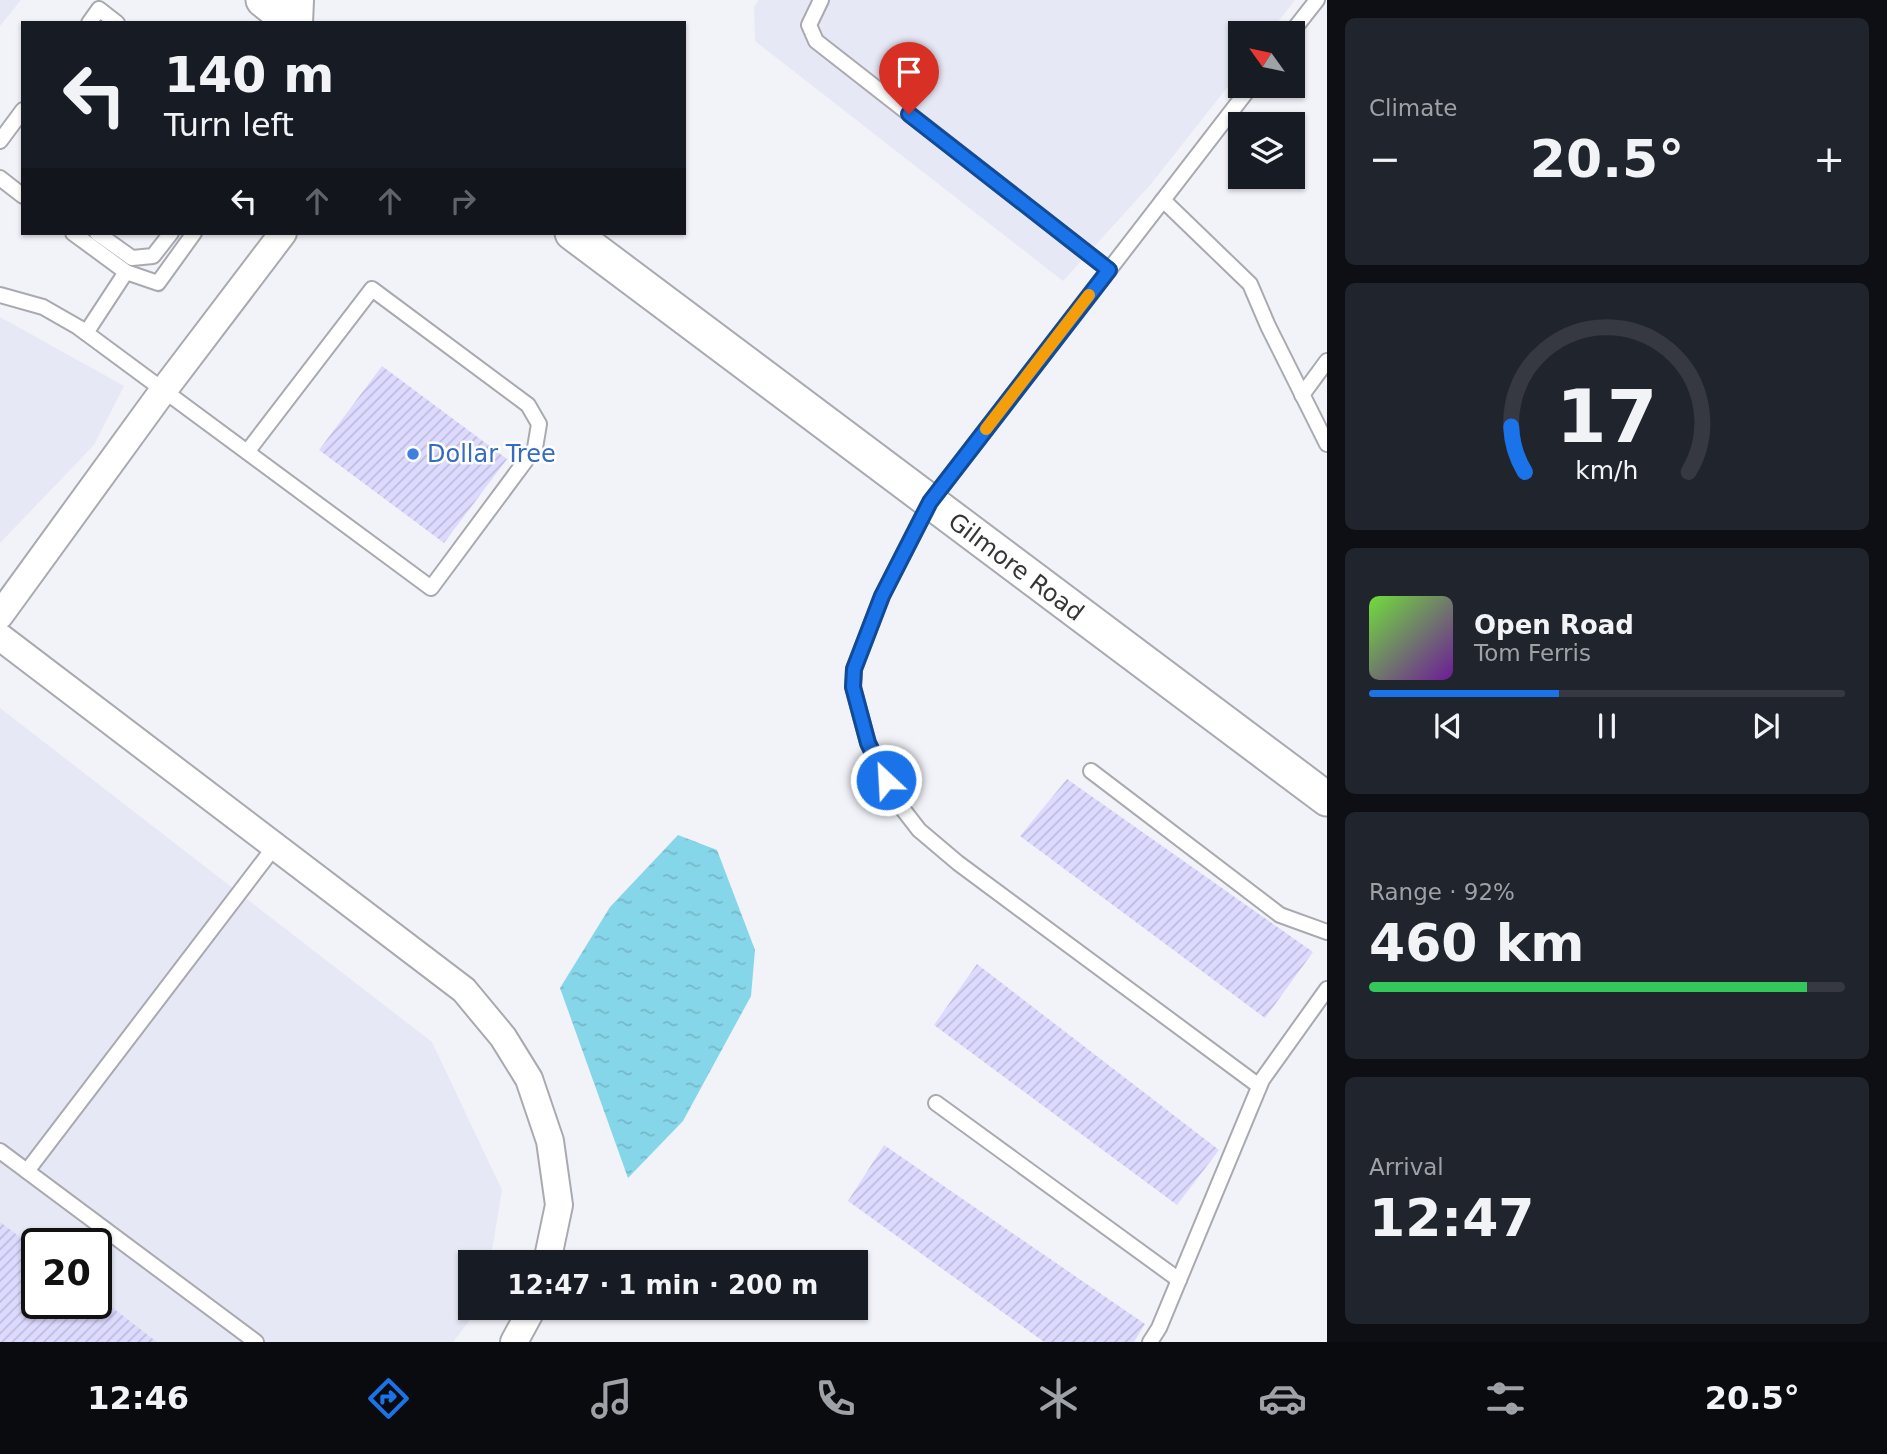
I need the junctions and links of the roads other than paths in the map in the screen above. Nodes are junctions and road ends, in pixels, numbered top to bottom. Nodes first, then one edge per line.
1 (263, 0) edge
2 (300, 0) edge
3 (821, 0) edge
4 (1308, 3) edge
5 (90, 21) edge
6 (114, 21) edge
7 (289, 21) edge
8 (299, 21) edge
9 (1298, 21) edge
10 (1242, 98) edge
11 (21, 113) edge
12 (0, 141) edge
13 (0, 178) edge
14 (21, 193) edge
15 (1163, 200) junction
16 (76, 235) edge
17 (100, 235) edge
18 (169, 235) edge
19 (193, 235) edge
20 (281, 235) edge
21 (575, 235) edge
22 (1109, 270) junction
23 (126, 272) junction
24 (0, 295) edge
25 (86, 333) junction
26 (1327, 361) edge
27 (164, 390) junction
28 (1301, 395) junction
29 (1324, 432) edge
30 (247, 452) junction
31 (930, 502) junction
32 (0, 615) edge
33 (0, 637) edge
34 (1091, 771) dead end
35 (1327, 799) edge
36 (275, 846) junction
37 (1327, 932) edge
38 (1327, 989) edge
39 (1259, 1086) junction
40 (936, 1103) dead end
41 (0, 1151) edge
42 (27, 1171) junction
43 (550, 1250) edge
44 (1179, 1280) junction
45 (526, 1320) edge
46 (256, 1342) edge
47 (514, 1342) edge
48 (1150, 1342) edge

1 - 7 street
2 - 8 street
3 - 22 lane
4 - 9 lane
5 - 6 lane
10 - 15 lane
11 - 12 lane
13 - 14 lane
15 - 22 lane
15 - 28 lane
16 - 23 lane
17 - 18 lane
19 - 23 lane
20 - 27 street
21 - 31 street, Gilmore Road
22 - 31 lane
23 - 25 lane
24 - 25 lane
25 - 27 lane
26 - 28 lane
27 - 30 lane
27 - 32 street
28 - 29 lane
30 - 30 lane
31 - 35 street, Gilmore Road
31 - 39 lane
33 - 36 street
34 - 37 lane
36 - 42 lane
36 - 43 street
38 - 39 lane
39 - 44 lane
40 - 44 lane
41 - 42 lane
42 - 46 lane
44 - 48 lane
45 - 47 street

